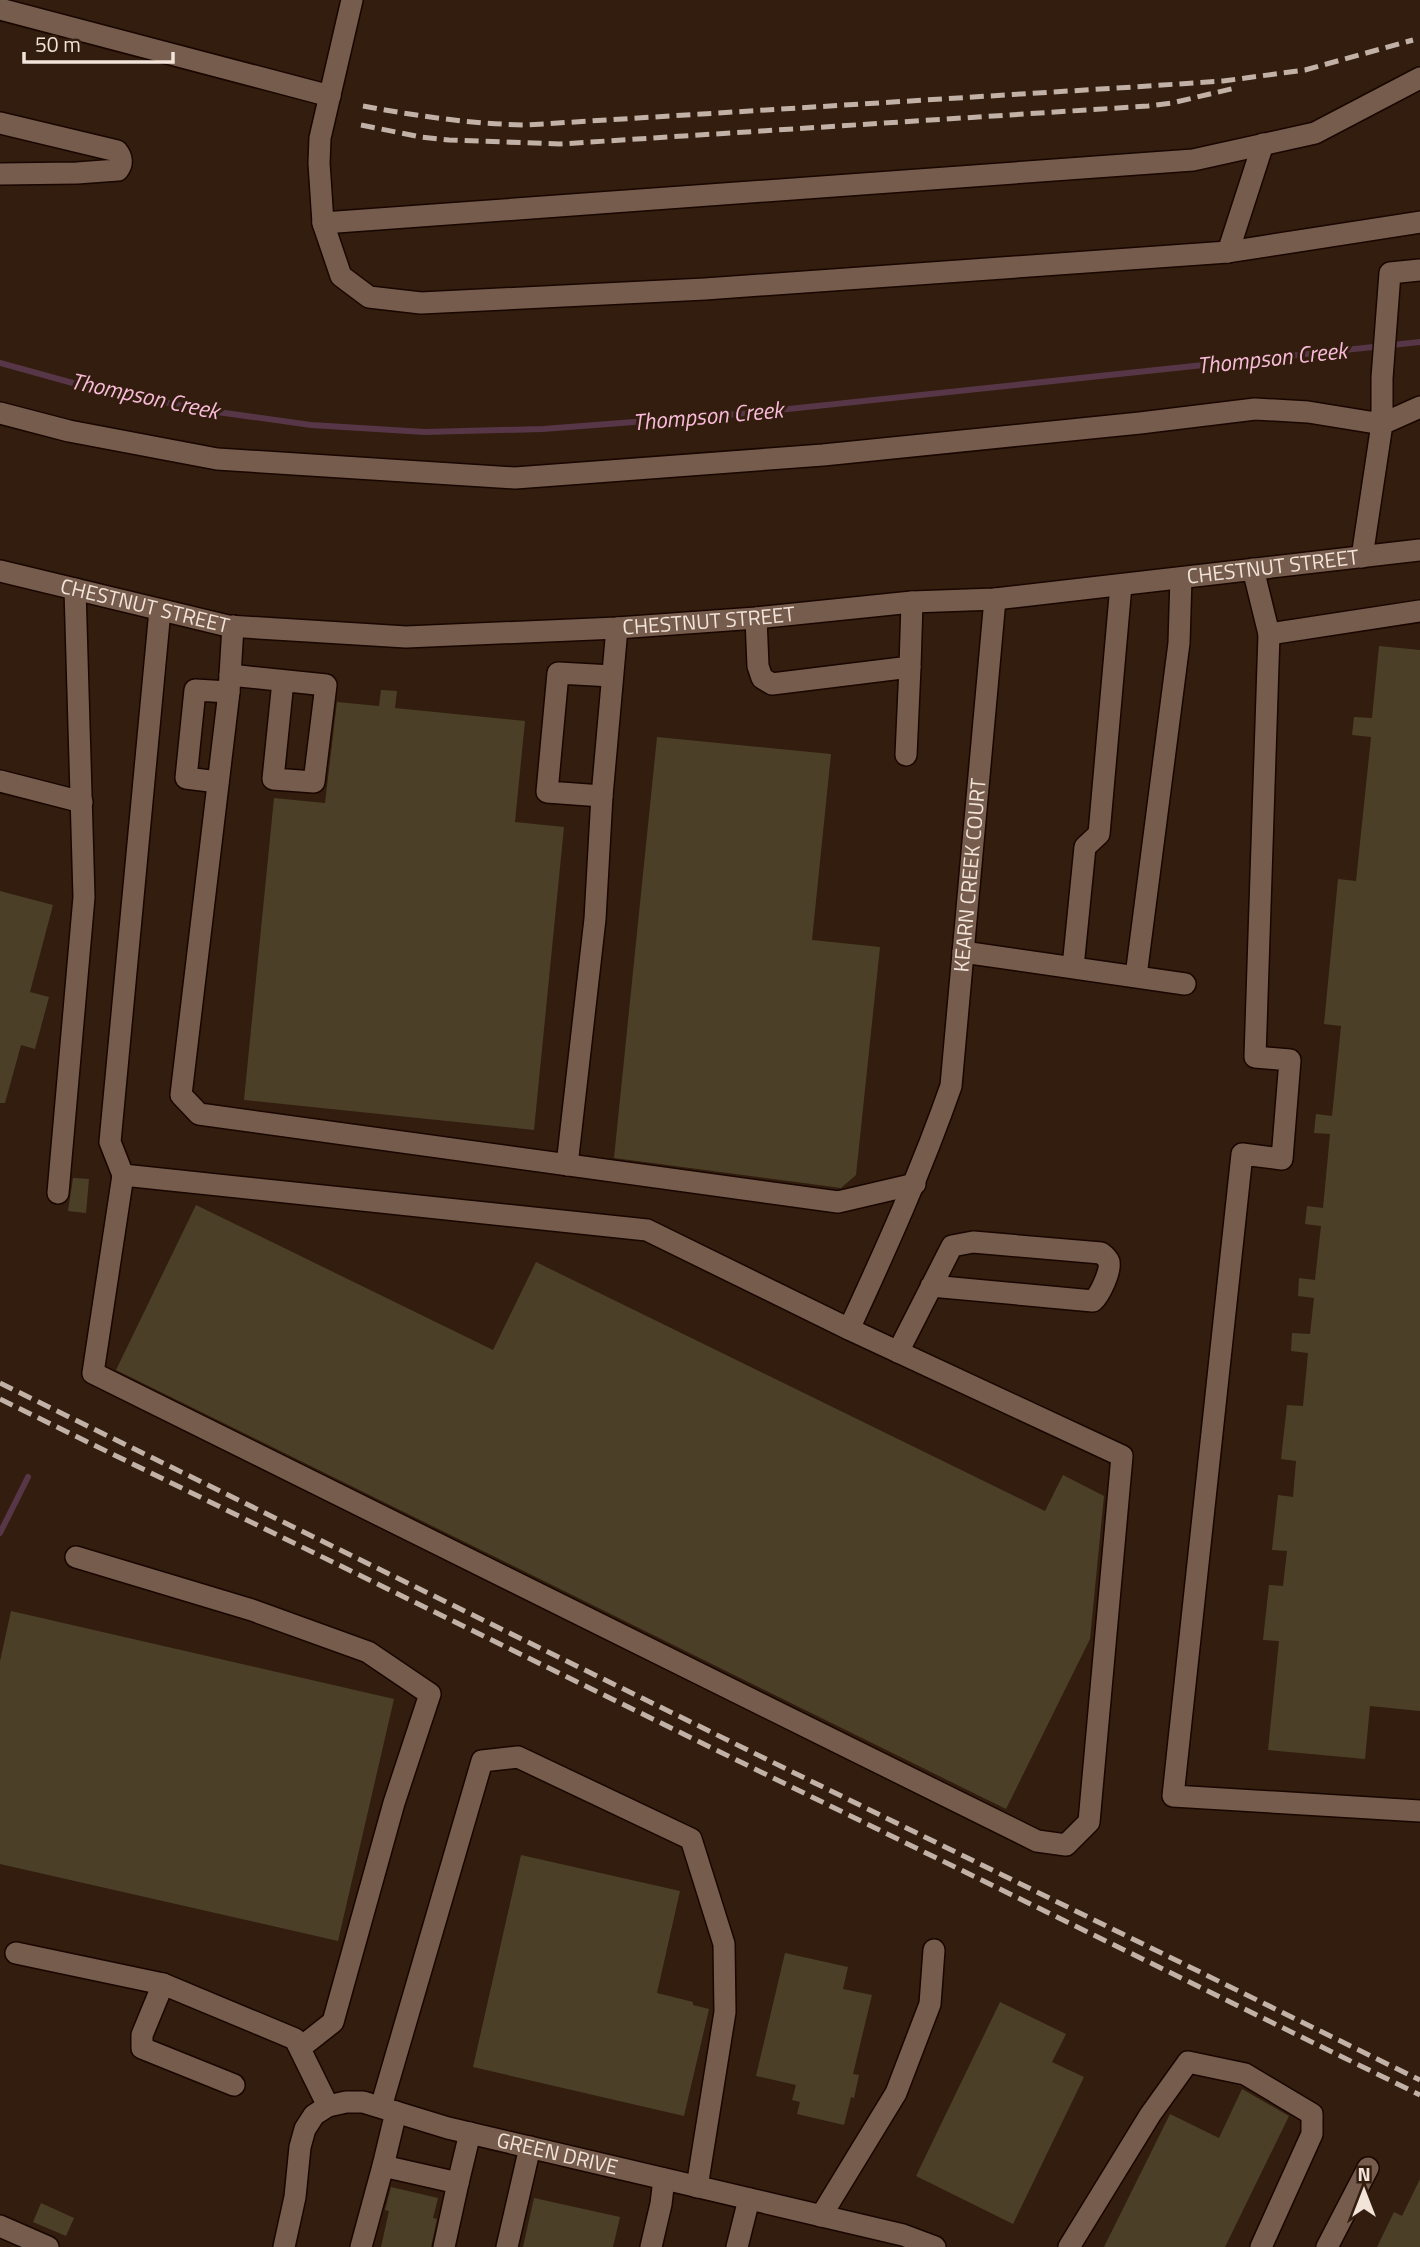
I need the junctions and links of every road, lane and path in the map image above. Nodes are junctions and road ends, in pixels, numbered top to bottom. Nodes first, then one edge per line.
1 (352, 0) edge
2 (0, 9) edge
3 (1420, 78) edge
4 (330, 96) junction
5 (0, 123) edge
6 (1262, 144) junction
7 (0, 174) edge
8 (1420, 222) edge
9 (323, 223) junction
10 (1228, 252) junction
11 (1420, 270) edge
12 (1420, 407) edge
13 (0, 413) edge
14 (1382, 424) junction
15 (1420, 550) edge
16 (1362, 557) junction
17 (1253, 569) junction
18 (0, 571) edge
19 (1181, 578) junction
20 (1121, 584) junction
21 (75, 589) junction
22 (995, 599) junction
23 (912, 602) junction
24 (160, 610) junction
25 (1420, 611) edge
26 (755, 618) junction
27 (233, 626) junction
28 (617, 628) junction
29 (1269, 634) junction
30 (910, 667) junction
31 (612, 676) junction
32 (283, 681) junction
33 (229, 683) junction
34 (906, 755) dead end
35 (0, 781) edge
36 (218, 782) junction
37 (602, 796) junction
38 (82, 802) junction
39 (963, 952) junction
40 (1073, 967) junction
41 (1136, 976) junction
42 (1185, 984) dead end
43 (567, 1165) junction
44 (123, 1175) junction
45 (915, 1184) junction
46 (58, 1193) dead end
47 (931, 1286) junction
48 (849, 1329) junction
49 (898, 1352) junction
50 (76, 1557) dead end
51 (1420, 1811) edge
52 (934, 1950) dead end
53 (16, 1953) dead end
54 (163, 1984) junction
55 (300, 2048) junction
56 (234, 2085) dead end
57 (328, 2106) junction
58 (388, 2109) junction
59 (470, 2133) junction
60 (530, 2147) junction
61 (383, 2166) junction
62 (1368, 2168) dead end
63 (664, 2179) junction
64 (458, 2183) junction
65 (697, 2187) junction
66 (749, 2199) junction
67 (821, 2216) junction
68 (0, 2226) edge
69 (48, 2247) edge
70 (284, 2247) edge
71 (361, 2247) edge
72 (444, 2247) edge
73 (507, 2247) edge
74 (651, 2247) edge
75 (737, 2247) edge
76 (935, 2247) edge
77 (1069, 2247) edge
78 (1261, 2247) edge
79 (1327, 2247) edge

1 - 4 street
2 - 4 street
3 - 6 street
4 - 9 street
5 - 7 street
6 - 9 street
6 - 10 street
8 - 10 street
9 - 10 street
11 - 14 street
12 - 14 street
13 - 14 street
14 - 16 street
15 - 16 street, CHESTNUT STREET
16 - 17 street, CHESTNUT STREET
17 - 19 street, CHESTNUT STREET
17 - 29 street
18 - 21 street, CHESTNUT STREET
19 - 20 street, CHESTNUT STREET
19 - 41 street
20 - 22 street, CHESTNUT STREET
20 - 40 street
21 - 24 street, CHESTNUT STREET
21 - 38 street
22 - 23 street, CHESTNUT STREET
22 - 39 street, KEARN CREEK COURT
23 - 26 street, CHESTNUT STREET
23 - 30 street
24 - 27 street, CHESTNUT STREET
24 - 44 street
25 - 29 street
26 - 28 street, CHESTNUT STREET
26 - 30 street
27 - 28 street, CHESTNUT STREET
27 - 33 street
28 - 31 street
29 - 51 street
30 - 34 street
31 - 37 street
31 - 37 street
32 - 32 street
32 - 33 street
33 - 36 street
33 - 36 street
35 - 38 street
36 - 43 street
37 - 43 street
38 - 46 street
39 - 40 street
39 - 45 street, KEARN CREEK COURT
40 - 41 street
41 - 42 street
43 - 45 street
44 - 48 street
44 - 49 street
45 - 48 street, KEARN CREEK COURT
47 - 47 street
47 - 49 street
48 - 49 street
50 - 55 street
52 - 67 street
53 - 54 street
54 - 55 street
54 - 56 street
55 - 57 street
57 - 58 street, GREEN DRIVE
57 - 70 street
58 - 59 street, GREEN DRIVE
58 - 61 street
58 - 65 street
59 - 60 street, GREEN DRIVE
59 - 64 street
60 - 63 street, GREEN DRIVE
60 - 73 street
61 - 64 street
61 - 71 street
62 - 79 street
63 - 65 street, GREEN DRIVE
63 - 74 street
64 - 72 street
65 - 66 street, GREEN DRIVE
66 - 67 street, GREEN DRIVE
66 - 75 street
67 - 76 street, GREEN DRIVE
68 - 69 street
77 - 78 street

